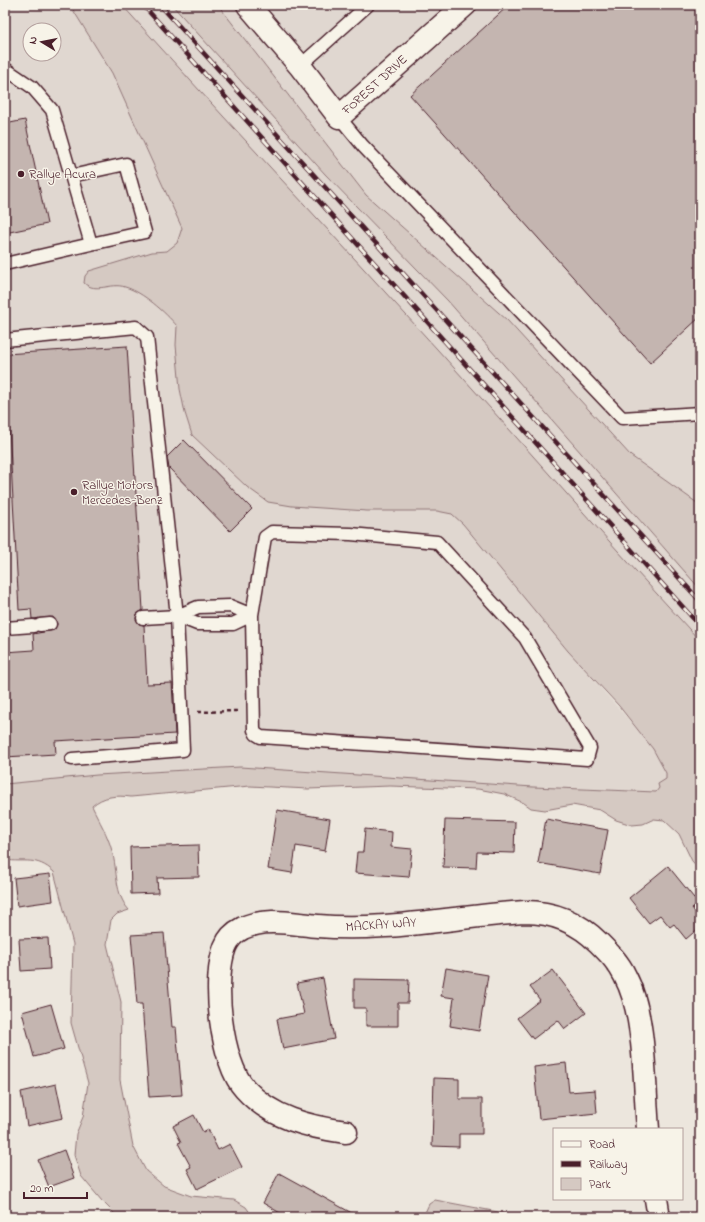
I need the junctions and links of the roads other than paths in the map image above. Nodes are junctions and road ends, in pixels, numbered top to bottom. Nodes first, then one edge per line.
1 (248, 5) edge
2 (368, 5) edge
3 (465, 5) edge
4 (300, 66) junction
5 (5, 71) edge
6 (339, 117) junction
7 (71, 176) junction
8 (91, 244) junction
9 (5, 264) edge
10 (5, 340) edge
11 (699, 414) edge
12 (252, 615) junction
13 (177, 616) junction
14 (143, 618) dead end
15 (41, 625) dead end
16 (5, 628) edge
17 (72, 760) dead end
18 (648, 1128) edge
19 (346, 1132) dead end
20 (656, 1200) edge
21 (659, 1217) edge

1 - 4 street, FOREST DRIVE
2 - 4 lane
3 - 6 street, FOREST DRIVE
4 - 6 street, FOREST DRIVE
5 - 7 lane
6 - 11 lane
7 - 8 lane
7 - 8 lane
8 - 9 lane
10 - 13 lane
12 - 12 lane
12 - 13 lane
12 - 13 lane
13 - 14 lane
13 - 17 lane
15 - 16 lane
18 - 19 street, MACKAY WAY
20 - 21 street

